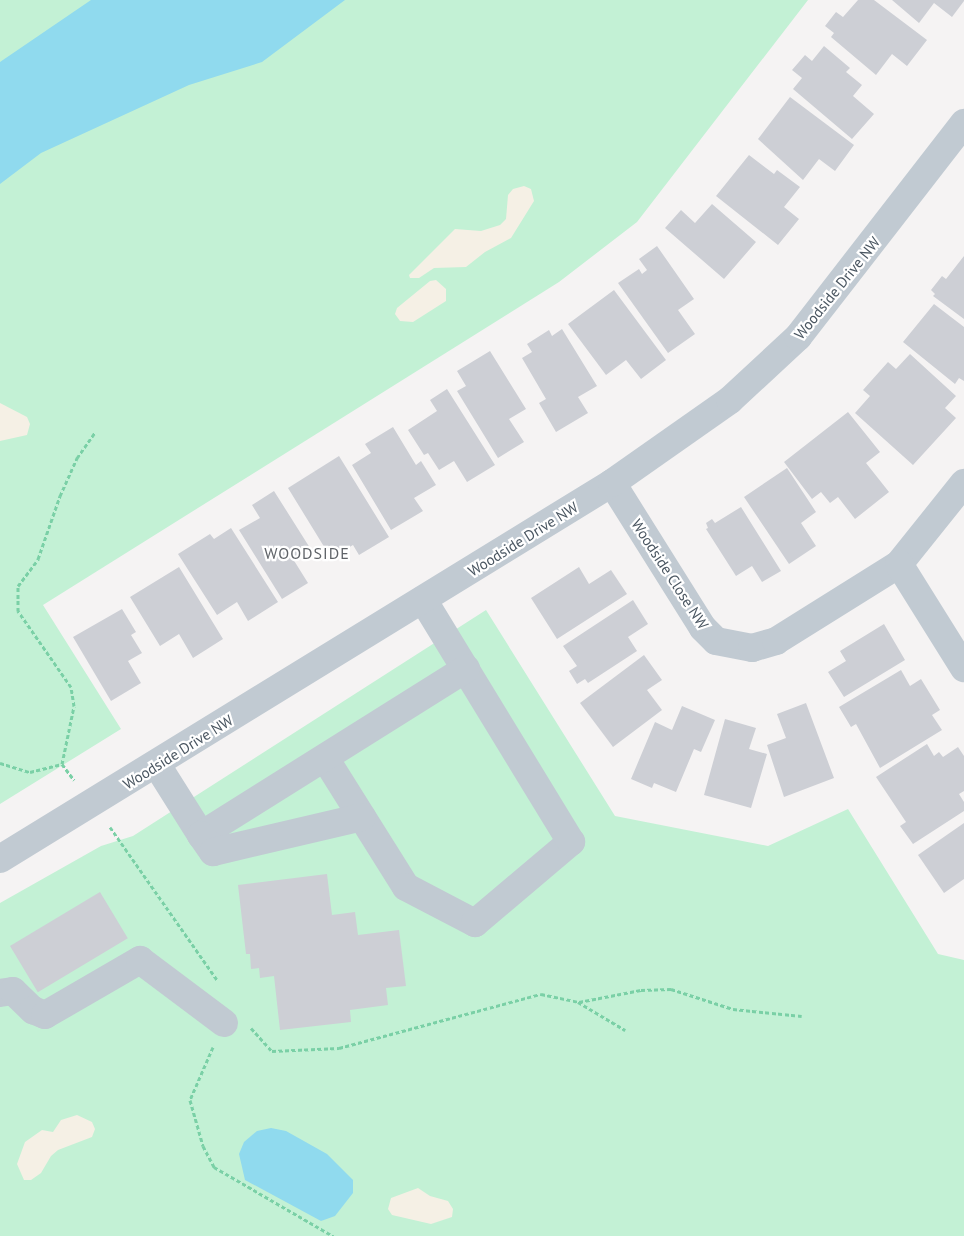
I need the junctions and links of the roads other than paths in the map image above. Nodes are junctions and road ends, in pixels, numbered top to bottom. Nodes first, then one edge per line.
1 (964, 123) edge
2 (612, 483) junction
3 (964, 483) edge
4 (898, 564) junction
5 (423, 600) junction
6 (964, 668) edge
7 (466, 669) junction
8 (325, 758) junction
9 (158, 765) junction
10 (362, 817) junction
11 (201, 835) junction
12 (0, 859) edge
13 (0, 993) edge
14 (236, 1023) road end

1 - 2 street, Woodside Drive NW
2 - 4 street, Woodside Close NW
2 - 5 street, Woodside Drive NW
3 - 4 street, Woodside Close NW
4 - 6 street
5 - 7 street
5 - 9 street, Woodside Drive NW
7 - 8 street
7 - 10 street
8 - 10 street
8 - 11 street
9 - 11 street
9 - 12 street, Woodside Drive NW
10 - 11 street
13 - 14 street

